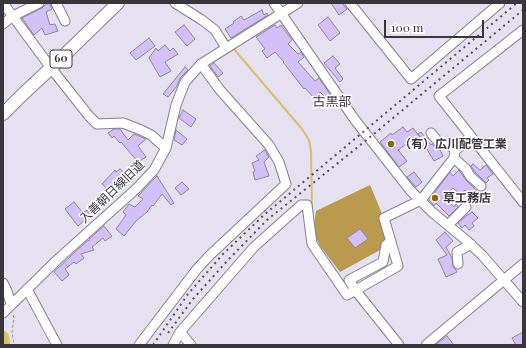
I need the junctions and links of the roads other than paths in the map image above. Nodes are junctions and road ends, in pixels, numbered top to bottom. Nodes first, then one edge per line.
1 (3, 3) edge
2 (39, 3) edge
3 (56, 3) edge
4 (118, 3) edge
5 (175, 3) edge
6 (274, 3) edge
7 (298, 3) edge
8 (350, 3) edge
9 (500, 3) edge
10 (281, 13) junction
11 (13, 16) junction
12 (65, 21) dead end
13 (3, 24) edge
14 (523, 30) edge
15 (226, 48) junction
16 (201, 64) junction
17 (51, 68) junction
18 (3, 114) edge
19 (431, 134) dead end
20 (471, 136) junction
21 (166, 148) junction
22 (455, 154) junction
23 (482, 186) dead end
24 (420, 200) junction
25 (523, 202) edge
26 (466, 207) dead end
27 (448, 225) junction
28 (391, 242) junction
29 (471, 244) junction
30 (458, 264) dead end
31 (523, 264) edge
32 (504, 280) junction
33 (3, 283) edge
34 (26, 289) junction
35 (356, 291) junction
36 (522, 298) edge
37 (7, 308) edge
38 (180, 332) junction
39 (57, 345) edge
40 (139, 345) edge
41 (173, 345) edge
42 (191, 345) edge
43 (399, 345) edge
44 (426, 345) edge

1 - 11 street
2 - 11 street
3 - 12 street
4 - 17 main road, 60
5 - 15 street
6 - 10 street
7 - 10 street, 入善朝日線旧道
8 - 9 street
10 - 15 street, 入善朝日線旧道
10 - 24 street
11 - 13 street
11 - 17 street
14 - 20 street
15 - 16 street, 入善朝日線旧道
16 - 21 street, 入善朝日線旧道
16 - 40 street
17 - 18 main road, 60
17 - 21 street
19 - 22 street
20 - 22 street
20 - 25 street
21 - 34 street, 入善朝日線旧道
22 - 23 street
22 - 24 street
24 - 27 street
24 - 28 street
26 - 27 street
27 - 29 street
28 - 35 street
28 - 35 street
29 - 30 street
29 - 32 street
31 - 32 street
32 - 36 street
32 - 44 street
33 - 37 street
34 - 37 street, 入善朝日線旧道
34 - 39 street
35 - 38 street
35 - 43 street
38 - 41 street
38 - 42 street

